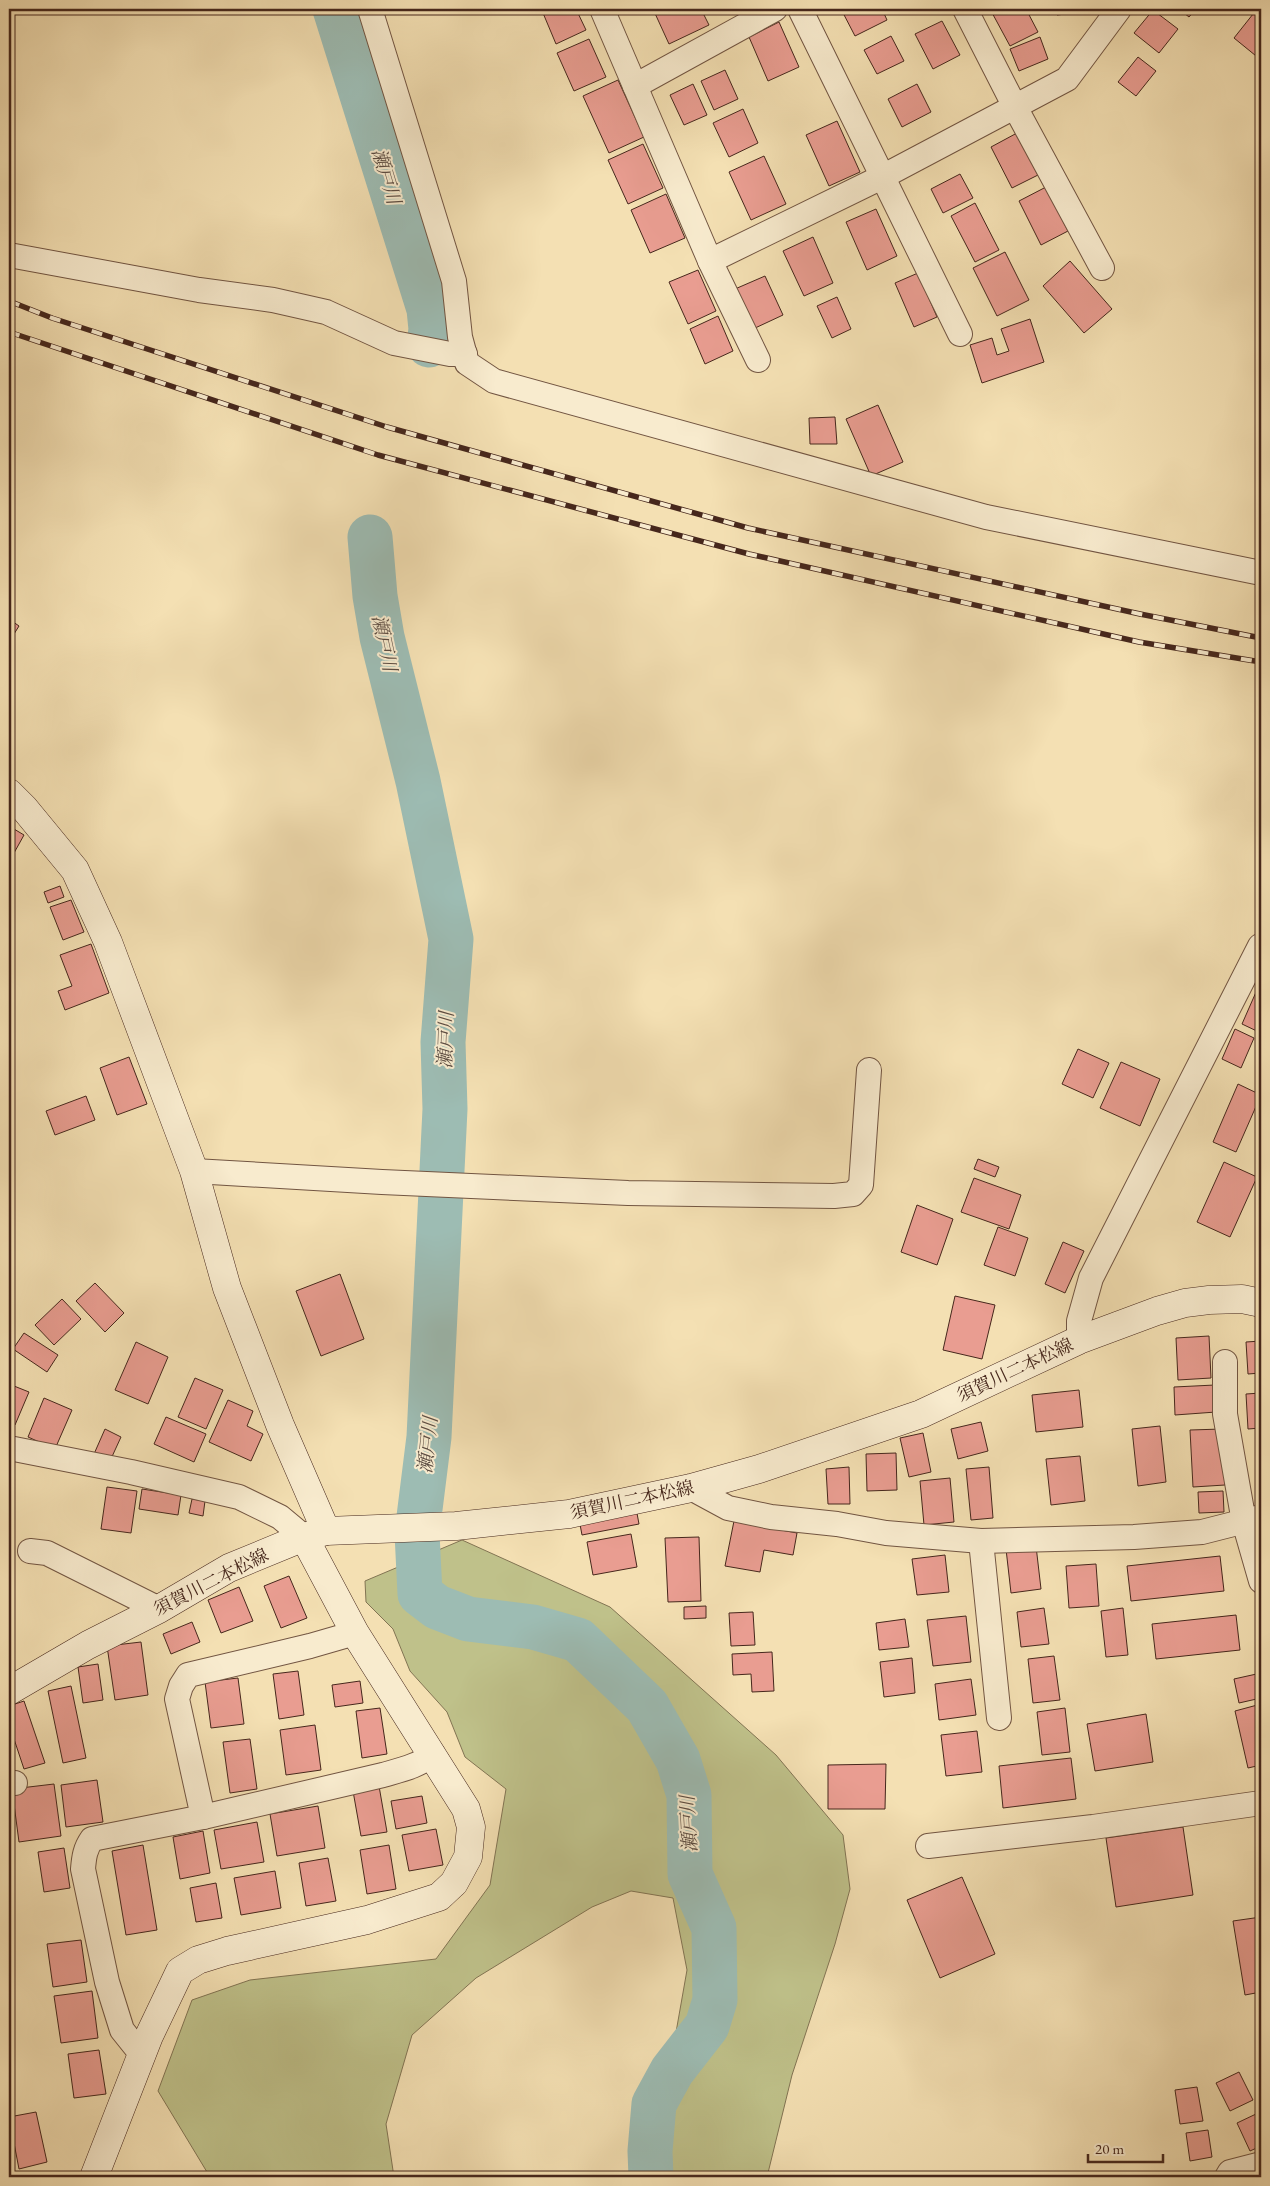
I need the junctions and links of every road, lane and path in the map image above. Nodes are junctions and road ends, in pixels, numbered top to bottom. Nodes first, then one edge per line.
1 (370, 9) edge
2 (602, 9) edge
3 (775, 9) edge
4 (800, 9) edge
5 (966, 9) edge
6 (1119, 9) edge
7 (636, 86) junction
8 (1015, 107) junction
9 (882, 177) junction
10 (9, 255) edge
11 (710, 261) junction
12 (1102, 268) dead end
13 (960, 334) dead end
14 (465, 354) junction
15 (758, 360) dead end
16 (1261, 573) edge
17 (9, 793) edge
18 (1260, 946) edge
19 (869, 1070) dead end
20 (194, 1171) junction
21 (1261, 1303) edge
22 (1079, 1340) junction
23 (1225, 1362) dead end
24 (9, 1448) edge
25 (691, 1488) junction
26 (1252, 1520) edge
27 (315, 1534) junction
28 (980, 1541) junction
29 (30, 1551) dead end
30 (1261, 1581) edge
31 (159, 1609) junction
32 (355, 1633) junction
33 (9, 1691) edge
34 (999, 1718) dead end
35 (433, 1754) junction
36 (1261, 1803) edge
37 (203, 1817) junction
38 (928, 1846) dead end
39 (142, 2055) junction
40 (1261, 2164) edge
41 (94, 2177) edge
42 (1227, 2177) edge

1 - 14 street
2 - 7 street
3 - 7 street
4 - 9 street
5 - 8 street
6 - 8 street
7 - 11 street
8 - 9 street
8 - 12 street
9 - 11 street
9 - 13 street
10 - 14 street
11 - 15 street
14 - 16 street
17 - 20 street
18 - 22 street
19 - 20 street
20 - 27 street
21 - 22 street, 須賀川二本松線
22 - 25 street, 須賀川二本松線
23 - 26 street
24 - 27 street
25 - 27 street, 須賀川二本松線
25 - 28 street
26 - 28 street
26 - 30 street
27 - 31 street, 須賀川二本松線
27 - 32 street
28 - 34 street
29 - 31 street
31 - 33 street, 須賀川二本松線
32 - 35 street
32 - 37 street
35 - 37 street
35 - 39 street
36 - 38 street
37 - 39 street
39 - 41 street
40 - 42 street

